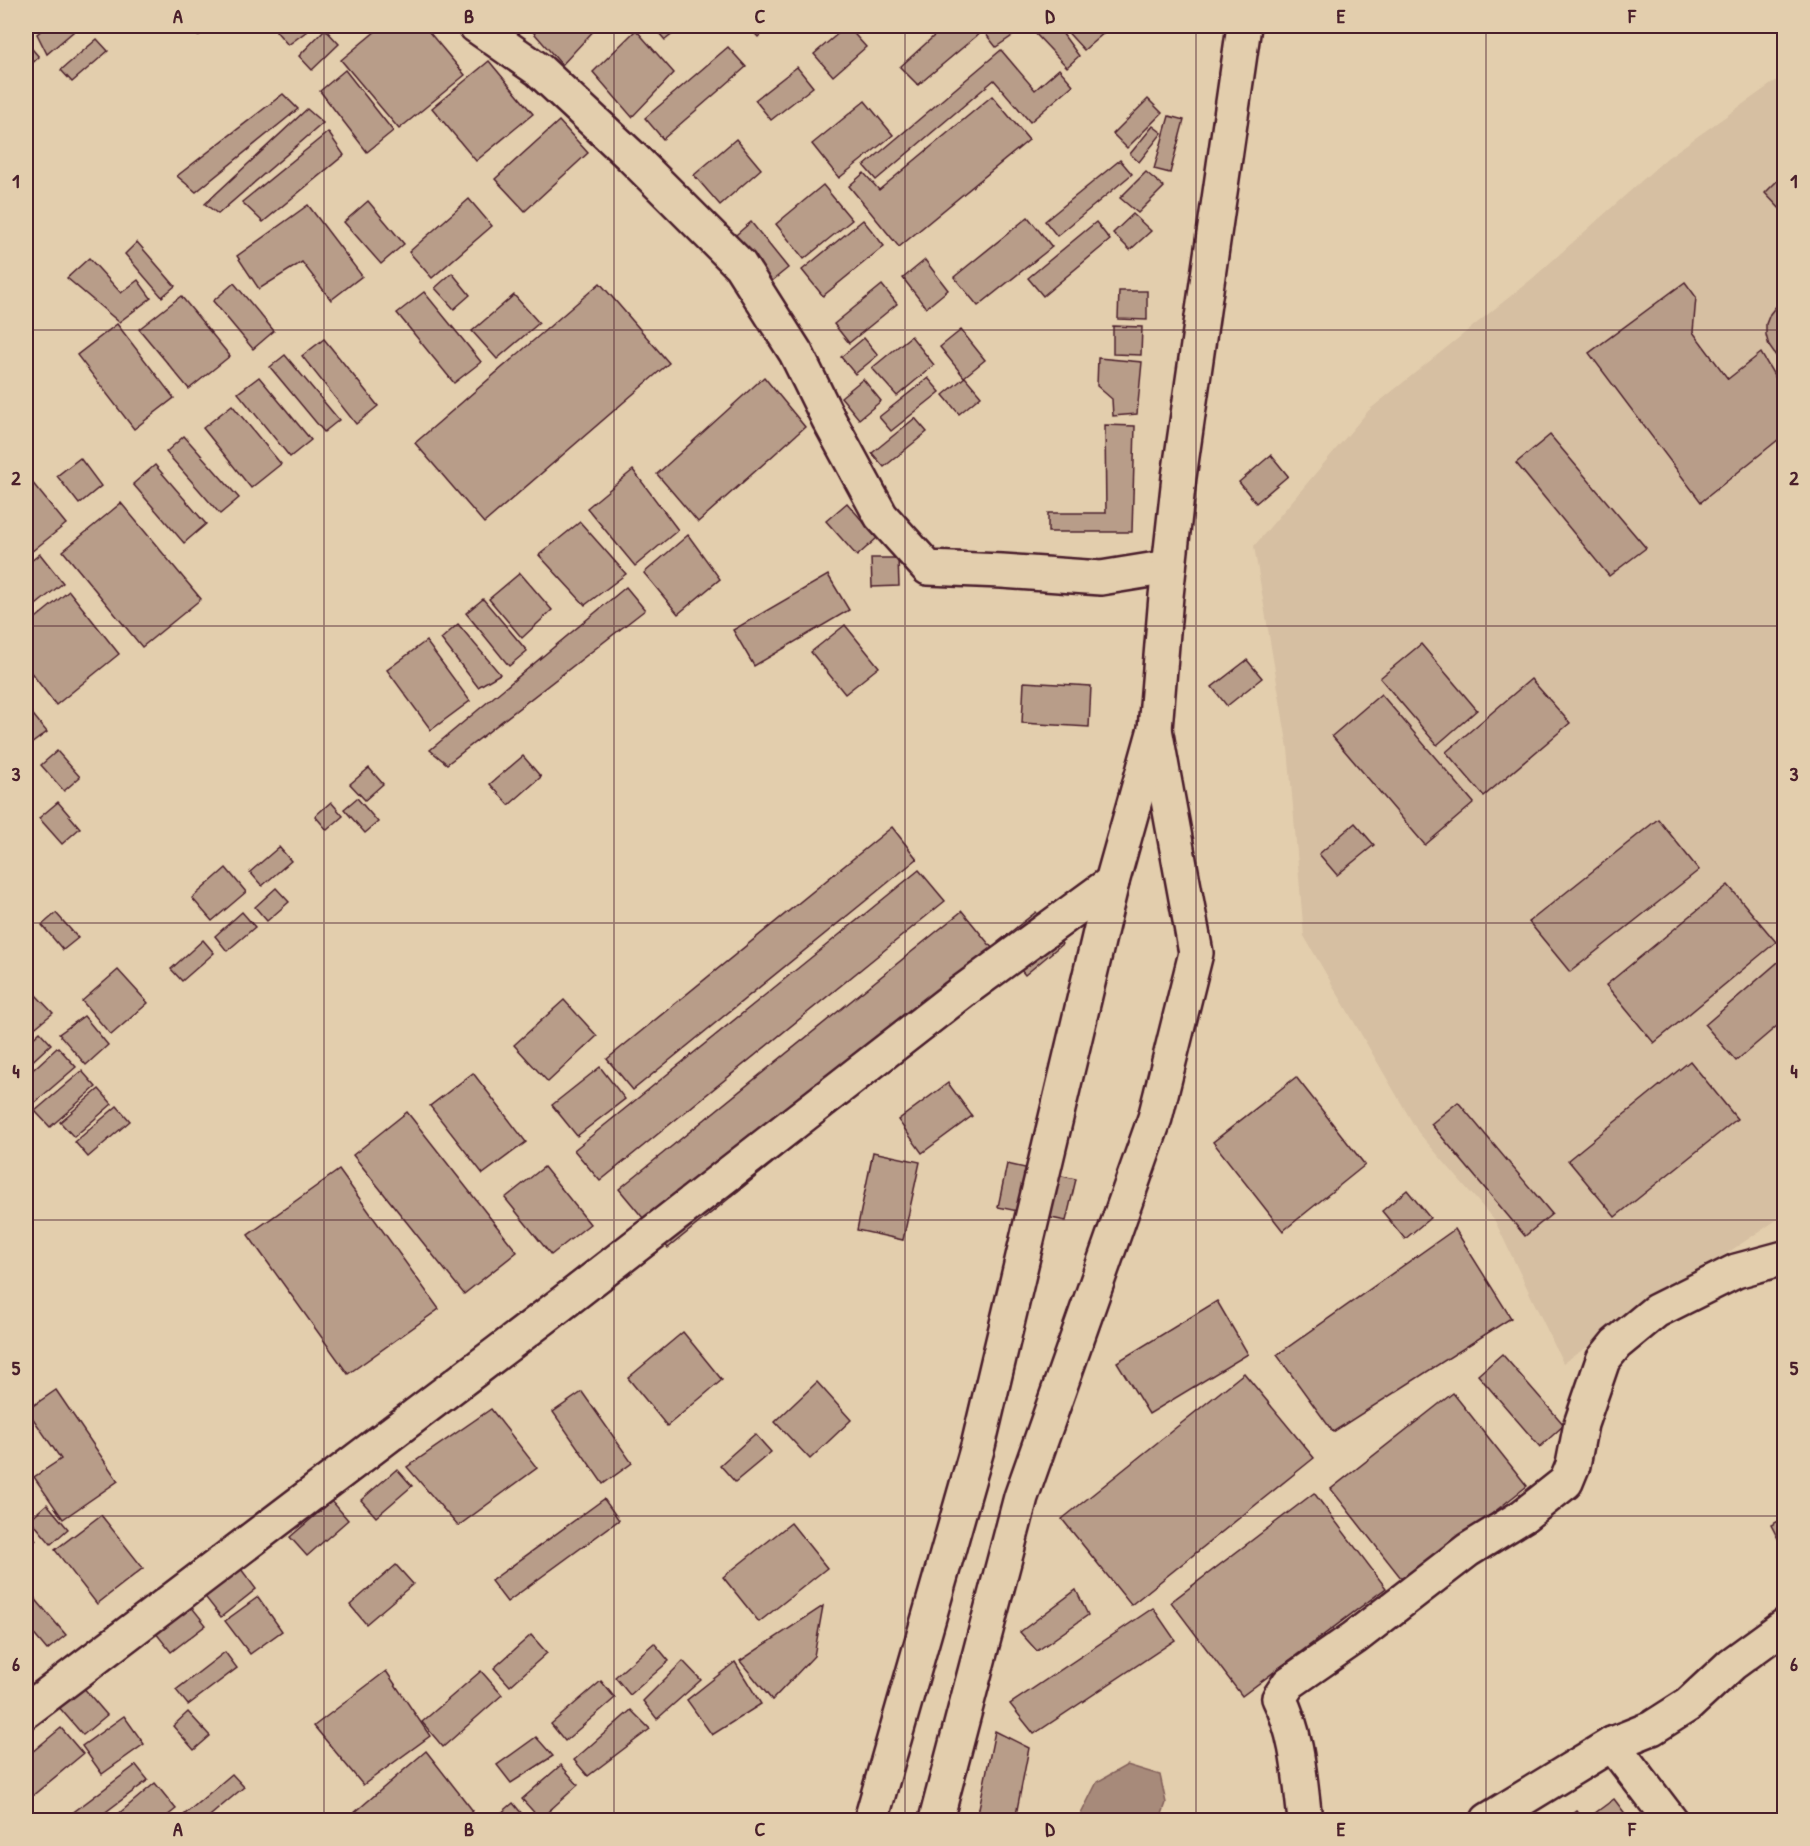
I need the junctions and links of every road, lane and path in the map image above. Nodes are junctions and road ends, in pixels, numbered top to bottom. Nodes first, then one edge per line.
1 (476, 26) edge
2 (1244, 26) edge
3 (1169, 567) junction
4 (1155, 729) junction
5 (1113, 882) junction
6 (1785, 1258) edge
7 (1785, 1626) edge
8 (26, 1711) edge
9 (1612, 1744) junction
10 (871, 1821) edge
11 (936, 1821) edge
12 (1305, 1821) edge
13 (1488, 1821) edge
14 (1671, 1821) edge

1 - 3 street
2 - 3 street
3 - 4 street
4 - 5 street
4 - 11 street
5 - 8 street
5 - 10 street
6 - 12 street
7 - 9 street
9 - 13 street
9 - 14 street

